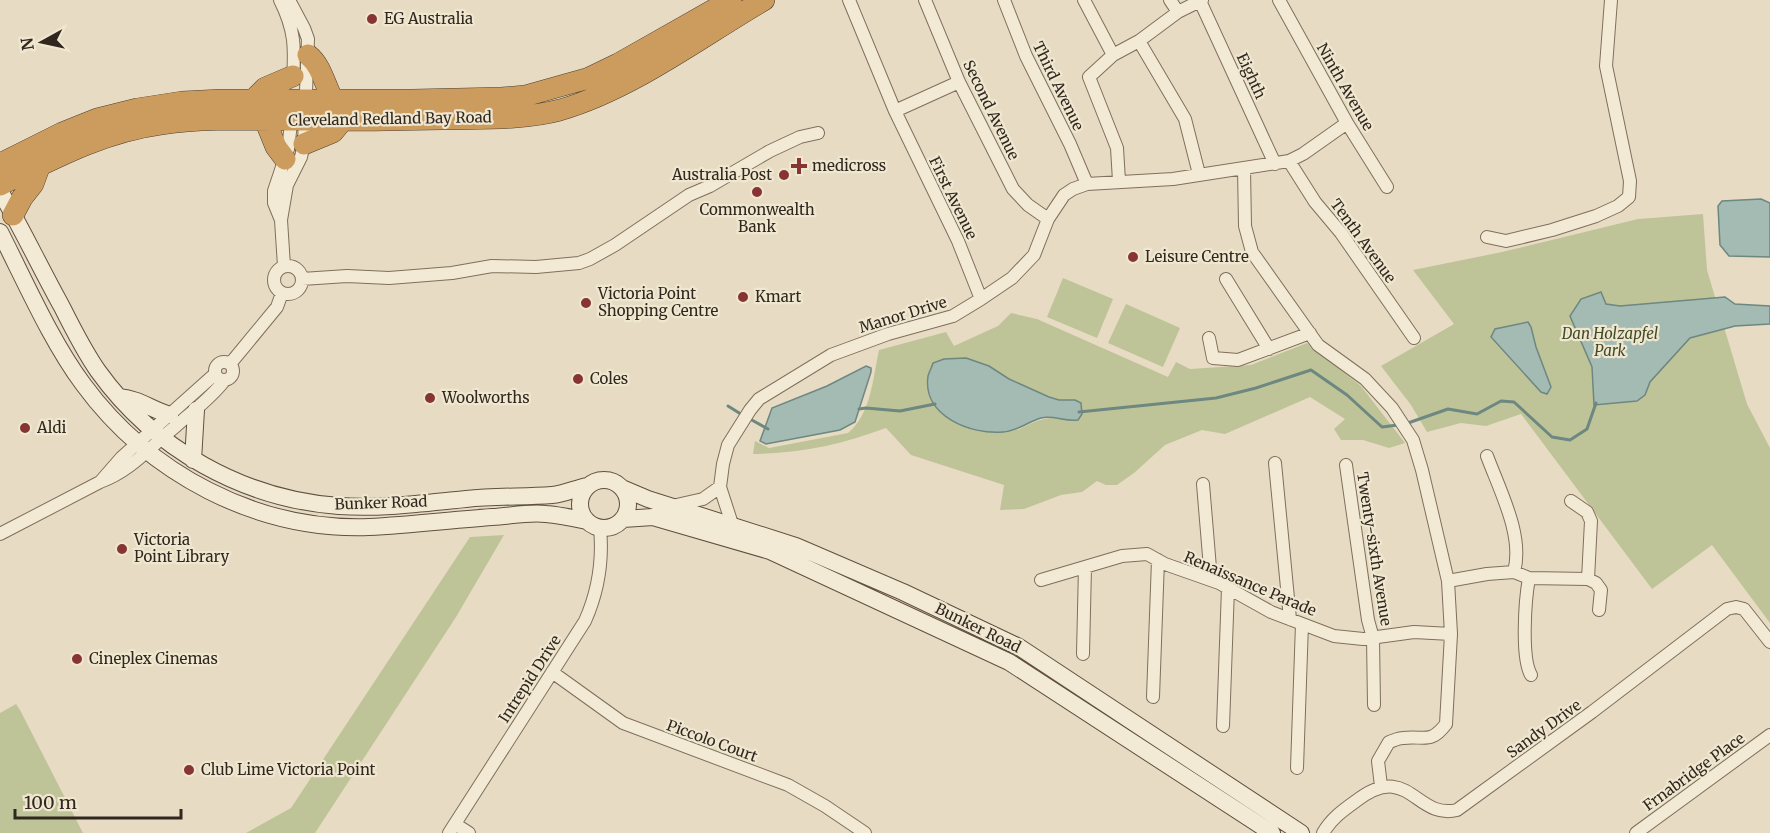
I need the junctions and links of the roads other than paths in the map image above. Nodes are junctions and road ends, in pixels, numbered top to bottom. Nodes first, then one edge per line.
1 (280, 0) edge
2 (289, 0) edge
3 (731, 0) edge
4 (764, 0) edge
5 (849, 0) edge
6 (925, 0) edge
7 (1004, 0) edge
8 (1084, 0) edge
9 (1170, 0) edge
10 (1279, 0) edge
11 (1611, 0) edge
12 (1201, 1) edge
13 (1178, 12) junction
14 (1139, 40) junction
15 (308, 55) junction
16 (1113, 55) junction
17 (293, 75) junction
18 (959, 82) junction
19 (253, 100) junction
20 (299, 111) junction
21 (338, 111) junction
22 (895, 111) junction
23 (265, 120) junction
24 (1347, 123) junction
25 (818, 133) dead end
26 (304, 144) junction
27 (6, 155) edge
28 (285, 159) junction
29 (1289, 161) junction
30 (1275, 164) junction
31 (40, 165) junction
32 (1244, 168) junction
33 (1199, 174) junction
34 (1119, 181) junction
35 (1087, 184) junction
36 (0, 185) edge
37 (1387, 187) dead end
38 (0, 191) edge
39 (13, 215) junction
40 (1048, 219) junction
41 (281, 220) junction
42 (0, 232) edge
43 (1487, 237) dead end
44 (285, 266) junction
45 (302, 279) junction
46 (1226, 279) dead end
47 (282, 293) junction
48 (981, 299) junction
49 (1310, 333) junction
50 (1209, 338) dead end
51 (1414, 338) dead end
52 (1269, 349) junction
53 (219, 377) junction
54 (119, 397) junction
55 (196, 410) junction
56 (170, 415) junction
57 (158, 434) junction
58 (142, 448) junction
59 (1487, 456) dead end
60 (194, 460) junction
61 (1275, 464) dead end
62 (1346, 465) dead end
63 (1203, 484) dead end
64 (587, 486) junction
65 (720, 487) junction
66 (622, 488) junction
67 (1571, 501) dead end
68 (672, 506) junction
69 (623, 519) junction
70 (594, 524) junction
71 (732, 524) junction
72 (0, 534) edge
73 (1158, 560) junction
74 (1085, 567) junction
75 (1514, 572) junction
76 (1529, 578) junction
77 (1588, 579) junction
78 (1041, 580) dead end
79 (1211, 580) junction
80 (1448, 581) junction
81 (1228, 588) junction
82 (1599, 610) dead end
83 (1290, 619) junction
84 (1302, 624) junction
85 (1451, 634) junction
86 (1373, 638) junction
87 (1770, 642) edge
88 (1019, 647) junction
89 (1083, 654) dead end
90 (1009, 662) junction
91 (552, 672) junction
92 (1532, 675) dead end
93 (1153, 697) dead end
94 (1374, 705) dead end
95 (1223, 726) dead end
96 (1770, 735) edge
97 (1296, 768) dead end
98 (1381, 786) junction
99 (452, 828) edge
100 (469, 833) edge
101 (865, 833) edge
102 (1272, 833) edge
103 (1301, 833) edge
104 (1323, 833) edge
105 (1636, 833) edge

1 - 17 street
2 - 15 street
3 - 21 highway, Cleveland Redland Bay Road
4 - 21 highway, Cleveland Redland Bay Road
5 - 22 street, First Avenue
6 - 18 street, Second Avenue
7 - 35 street, Third Avenue
8 - 16 street
9 - 13 street
10 - 24 street, Ninth Avenue
11 - 43 street
12 - 13 street
12 - 30 street, Eighth
13 - 14 street
14 - 16 street
14 - 33 street
15 - 20 street
15 - 21 highway
16 - 34 street
17 - 19 highway
17 - 20 street
18 - 22 street
18 - 40 street, Second Avenue
19 - 20 highway, Cleveland Redland Bay Road
19 - 27 highway, Cleveland Redland Bay Road
20 - 21 highway, Cleveland Redland Bay Road
20 - 23 highway, Cleveland Redland Bay Road
20 - 26 street
20 - 28 street
21 - 26 highway
22 - 48 street, First Avenue
23 - 28 highway
23 - 31 highway, Cleveland Redland Bay Road
24 - 29 street, Manor Drive
24 - 37 street, Ninth Avenue
25 - 45 street
26 - 41 street
28 - 41 street
29 - 30 street, Manor Drive
29 - 51 street, Tenth Avenue
30 - 32 street, Manor Drive
31 - 36 highway, Cleveland Redland Bay Road
31 - 39 highway
32 - 33 street, Manor Drive
32 - 49 street
33 - 34 street, Manor Drive
34 - 35 street, Manor Drive
35 - 40 street, Manor Drive
38 - 39 main road, Bunker Road
39 - 54 main road, Bunker Road
40 - 48 street, Manor Drive
41 - 44 street
42 - 58 main road, Bunker Road
44 - 45 street
44 - 47 street
45 - 47 street
46 - 52 street
47 - 53 street
48 - 65 street, Manor Drive
49 - 52 street
49 - 80 street
50 - 52 street
53 - 55 street
53 - 56 street
54 - 56 main road
54 - 57 main road, Bunker Road
55 - 57 street
55 - 60 main road
56 - 57 street
57 - 58 street
57 - 60 main road, Bunker Road
58 - 70 main road, Bunker Road
58 - 72 street
59 - 75 street
60 - 64 main road, Bunker Road
61 - 83 street
62 - 86 street, Twenty-sixth Avenue
63 - 79 street
64 - 66 main road
64 - 70 main road
65 - 68 street
65 - 71 street, Manor Drive
66 - 68 main road, Bunker Road
66 - 69 main road
67 - 77 street
68 - 71 main road, Bunker Road
69 - 70 main road
69 - 90 main road, Bunker Road
70 - 91 street, Intrepid Drive
71 - 88 main road, Bunker Road
73 - 74 street, Renaissance Parade
73 - 79 street, Renaissance Parade
73 - 93 street
74 - 78 street, Renaissance Parade
74 - 89 street
75 - 76 street
75 - 80 street
76 - 77 street
76 - 92 street
77 - 82 street
79 - 81 street, Renaissance Parade
80 - 85 street
81 - 83 street, Renaissance Parade
81 - 95 street
83 - 84 street, Renaissance Parade
84 - 86 street, Renaissance Parade
84 - 97 street
85 - 86 street, Renaissance Parade
85 - 98 street
86 - 94 street, Twenty-sixth Avenue
87 - 98 street, Sandy Drive
88 - 90 main road
88 - 103 main road, Bunker Road
90 - 102 main road, Bunker Road
91 - 99 street, Intrepid Drive
91 - 101 street, Piccolo Court
96 - 105 street, Frnabridge Place
98 - 104 street
99 - 100 street

